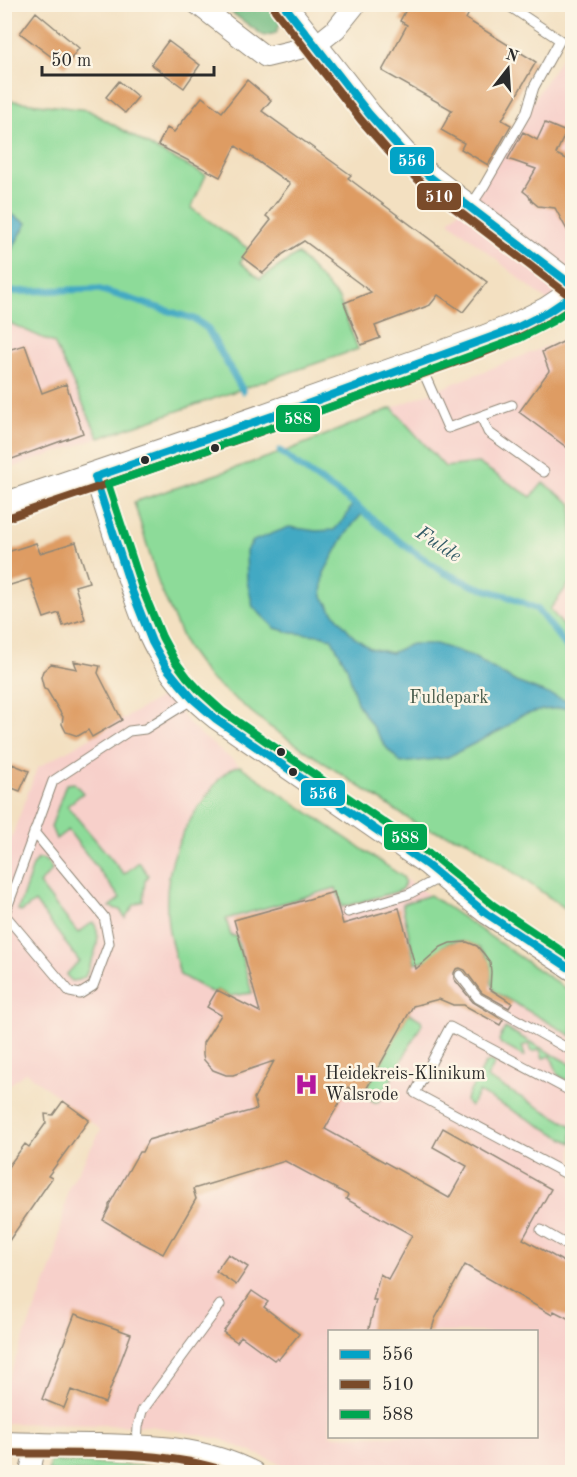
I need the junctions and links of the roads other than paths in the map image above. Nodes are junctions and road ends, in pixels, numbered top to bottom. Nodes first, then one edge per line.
1 (197, 4) edge
2 (283, 4) edge
3 (356, 4) edge
4 (506, 4) edge
5 (316, 45) junction
6 (470, 207) junction
7 (573, 285) edge
8 (573, 296) edge
9 (419, 364) junction
10 (512, 405) dead end
11 (481, 416) junction
12 (544, 472) dead end
13 (95, 477) junction
14 (4, 508) edge
15 (193, 699) junction
16 (34, 832) junction
17 (442, 877) junction
18 (348, 912) dead end
19 (5, 916) edge
20 (573, 970) edge
21 (460, 975) dead end
22 (573, 1051) edge
23 (573, 1092) edge
24 (573, 1177) edge
25 (541, 1230) dead end
26 (573, 1248) edge
27 (220, 1305) dead end
28 (4, 1442) edge
29 (36, 1443) junction
30 (137, 1445) junction
31 (30, 1473) edge
32 (254, 1473) edge

1 - 5 street
2 - 5 street
3 - 5 street
4 - 6 lane
5 - 6 street
6 - 7 street
8 - 9 main road
9 - 11 lane
9 - 13 main road
10 - 11 lane
11 - 12 lane
13 - 14 main road
13 - 15 street
15 - 16 lane
15 - 17 street
16 - 19 lane
16 - 19 lane
17 - 18 lane
17 - 20 street
21 - 22 lane
23 - 24 lane
25 - 26 lane
27 - 30 lane
28 - 29 street
29 - 30 street
29 - 31 street
30 - 32 street

